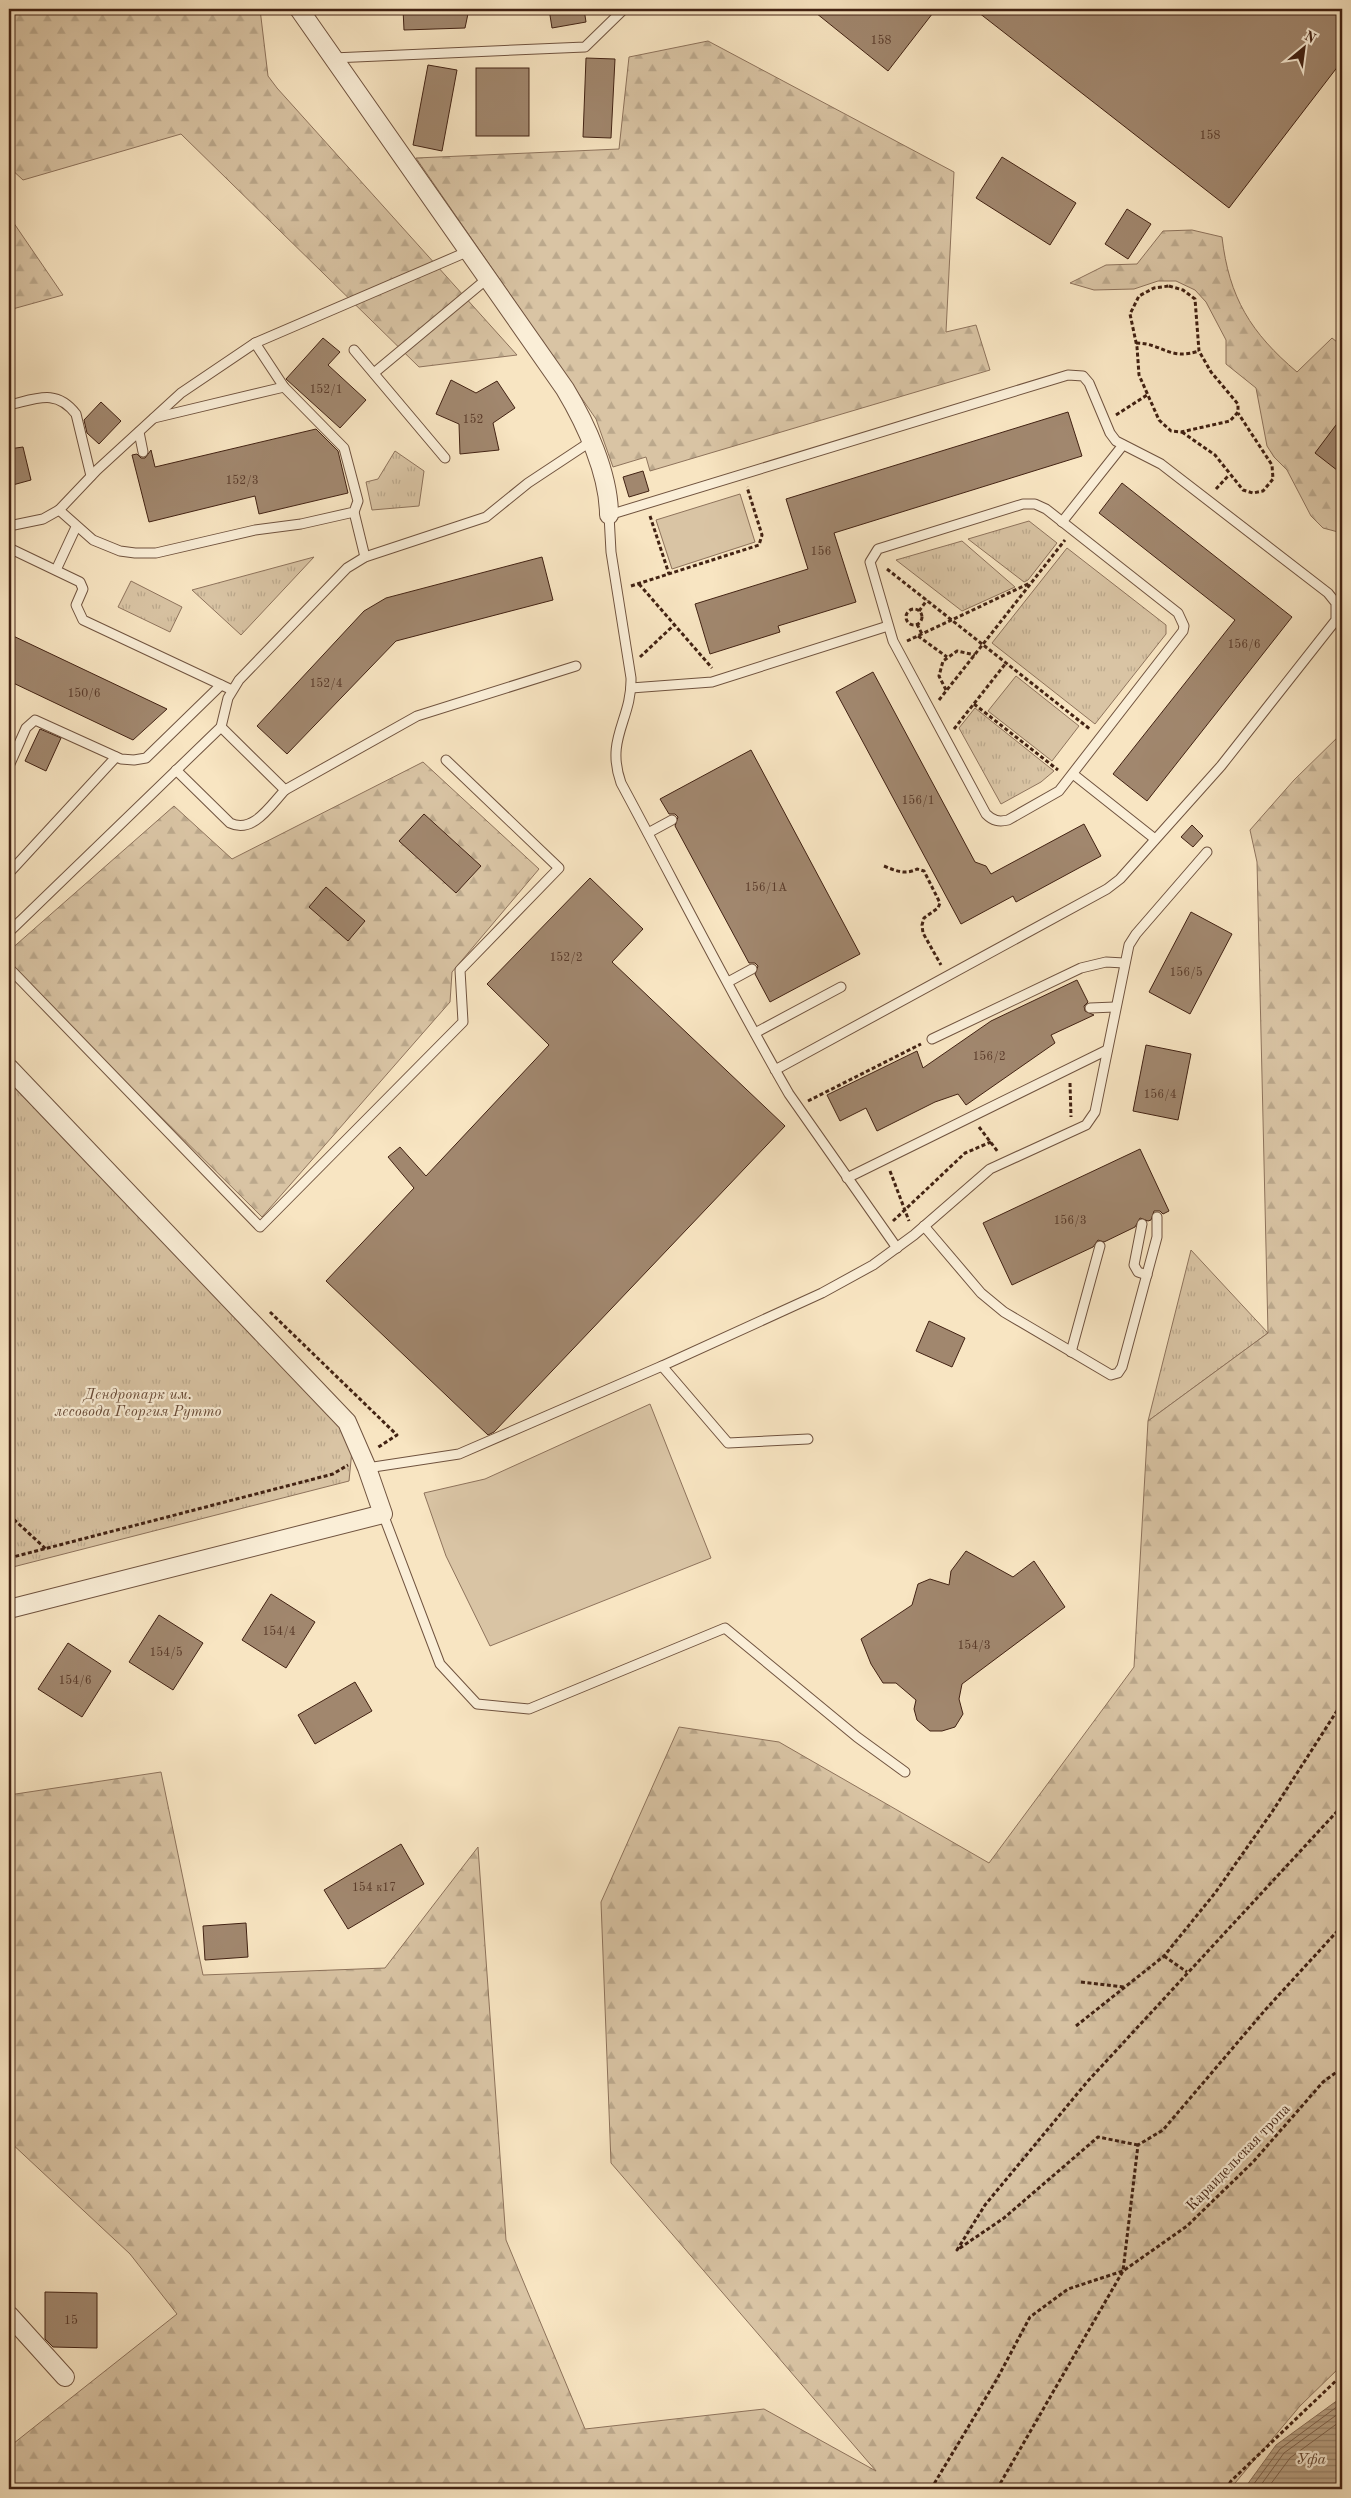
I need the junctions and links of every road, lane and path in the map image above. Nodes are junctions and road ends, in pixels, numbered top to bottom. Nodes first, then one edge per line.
1 (298, 9) edge
2 (624, 9) edge
3 (333, 58) junction
4 (469, 252) junction
5 (488, 278) junction
6 (254, 343) junction
7 (1136, 343) junction
8 (354, 350) dead end
9 (1200, 351) junction
10 (374, 373) junction
11 (284, 387) junction
12 (1147, 395) junction
13 (9, 405) edge
14 (1238, 412) junction
15 (154, 418) junction
16 (1105, 422) junction
17 (138, 432) junction
18 (1181, 432) junction
19 (590, 442) junction
20 (1123, 445) junction
21 (143, 452) dead end
22 (445, 458) dead end
23 (743, 474) junction
24 (1229, 475) junction
25 (91, 476) junction
26 (1207, 500) junction
27 (647, 504) junction
28 (60, 510) junction
29 (354, 512) junction
30 (609, 515) junction
31 (1062, 522) junction
32 (9, 526) edge
33 (76, 526) junction
34 (1073, 530) junction
35 (9, 548) edge
36 (871, 556) junction
37 (365, 558) junction
38 (56, 570) junction
39 (669, 574) junction
40 (1032, 582) junction
41 (639, 584) junction
42 (617, 590) junction
43 (927, 600) junction
44 (919, 610) junction
45 (952, 620) junction
46 (917, 624) junction
47 (674, 625) junction
48 (888, 626) junction
49 (920, 635) junction
50 (983, 644) junction
51 (895, 646) junction
52 (975, 655) junction
53 (947, 657) junction
54 (1006, 663) junction
55 (576, 666) dead end
56 (630, 667) junction
57 (722, 680) junction
58 (222, 685) junction
59 (631, 688) junction
60 (232, 690) junction
61 (946, 690) junction
62 (974, 704) junction
63 (930, 711) junction
64 (221, 727) junction
65 (1101, 738) junction
66 (946, 740) junction
67 (116, 757) junction
68 (446, 760) dead end
69 (9, 766) edge
70 (176, 770) junction
71 (1071, 776) junction
72 (285, 790) junction
73 (672, 820) dead end
74 (648, 833) junction
75 (1156, 839) junction
76 (1207, 852) dead end
77 (884, 866) dead end
78 (9, 873) edge
79 (9, 932) edge
80 (1124, 963) junction
81 (9, 968) edge
82 (752, 969) dead end
83 (947, 977) junction
84 (728, 982) junction
85 (841, 987) dead end
86 (1115, 1007) junction
87 (1090, 1008) dead end
88 (755, 1033) junction
89 (932, 1039) joint
90 (1107, 1050) junction
91 (9, 1068) edge
92 (1070, 1068) junction
93 (775, 1070) junction
94 (797, 1106) junction
95 (971, 1116) junction
96 (1072, 1132) junction
97 (991, 1142) junction
98 (885, 1158) junction
99 (1006, 1162) junction
100 (847, 1178) junction
101 (904, 1210) junction
102 (1157, 1217) dead end
103 (1142, 1224) dead end
104 (924, 1226) junction
105 (884, 1229) junction
106 (914, 1235) junction
107 (1100, 1246) dead end
108 (897, 1248) junction
109 (1147, 1275) junction
110 (263, 1305) dead end
111 (1072, 1352) junction
112 (662, 1366) junction
113 (808, 1439) dead end
114 (365, 1462) junction
115 (383, 1514) junction
116 (9, 1515) edge
117 (46, 1549) junction
118 (9, 1558) edge
119 (9, 1609) edge
120 (1342, 1702) edge
121 (905, 1772) dead end
122 (1342, 1806) edge
123 (1342, 1926) edge
124 (1164, 1956) junction
125 (1187, 1972) junction
126 (1081, 1982) dead end
127 (1125, 1987) junction
128 (1076, 2026) dead end
129 (1342, 2068) edge
130 (1138, 2145) junction
131 (1123, 2271) junction
132 (9, 2315) edge
133 (1342, 2375) edge
134 (65, 2377) dead end
135 (931, 2489) edge
136 (997, 2489) edge
137 (1226, 2489) edge

1 - 3 street
2 - 3 lane
3 - 4 street
4 - 5 street
4 - 6 lane
5 - 10 lane
5 - 19 street
6 - 11 lane
6 - 15 lane
7 - 9 path
7 - 9 path
7 - 12 path
8 - 10 lane
9 - 14 path
10 - 22 lane
11 - 15 lane
11 - 29 lane
12 - 16 path
12 - 18 path
13 - 25 lane
14 - 18 path
14 - 24 path
15 - 17 lane
16 - 20 lane
16 - 23 lane
17 - 21 lane
17 - 25 lane
18 - 24 path
19 - 30 street
19 - 37 lane
20 - 26 lane
20 - 31 lane
23 - 27 lane
23 - 39 path
24 - 26 path
25 - 28 lane
26 - 75 lane
27 - 30 lane
27 - 39 path
28 - 32 lane
28 - 33 lane
29 - 33 lane
29 - 37 lane
30 - 42 lane
31 - 34 lane
31 - 36 lane
33 - 38 lane
34 - 40 path
34 - 65 lane
35 - 38 lane
36 - 43 path
36 - 48 lane
37 - 60 lane
38 - 58 lane
39 - 41 path
40 - 45 path
40 - 50 path
41 - 42 path
41 - 47 path
42 - 56 lane
43 - 44 path
43 - 45 path
44 - 46 path
44 - 46 path
45 - 49 path
45 - 50 path
46 - 49 path
47 - 56 path
47 - 57 path
48 - 51 lane
48 - 57 lane
49 - 51 path
49 - 53 path
50 - 52 path
50 - 54 path
51 - 63 lane
52 - 53 path
52 - 61 path
53 - 61 path
54 - 62 path
54 - 65 path
55 - 72 lane
56 - 59 lane
57 - 59 lane
58 - 60 lane
58 - 67 lane
59 - 74 lane
60 - 64 lane
61 - 63 path
62 - 66 path
62 - 71 path
63 - 66 lane
64 - 70 lane
64 - 72 lane
65 - 71 lane
66 - 71 lane
67 - 69 lane
67 - 78 lane
68 - 81 lane
70 - 72 lane
70 - 79 lane
71 - 75 lane
73 - 74 lane
74 - 84 lane
75 - 83 lane
76 - 80 lane
77 - 83 path
80 - 86 lane
80 - 89 lane
82 - 84 lane
83 - 93 lane
84 - 88 lane
85 - 88 lane
86 - 87 lane
86 - 90 lane
88 - 93 lane
89 - 94 path
90 - 92 lane
90 - 96 lane
91 - 114 street
92 - 95 lane
92 - 96 path
93 - 94 lane
94 - 100 lane
95 - 97 path
95 - 98 lane
96 - 99 lane
97 - 99 path
97 - 101 path
98 - 100 lane
98 - 101 path
99 - 104 lane
100 - 105 lane
101 - 105 path
101 - 106 path
102 - 109 lane
103 - 109 lane
104 - 106 lane
104 - 111 lane
105 - 108 lane
106 - 108 lane
107 - 111 lane
108 - 112 lane
109 - 111 lane
110 - 114 path
112 - 113 lane
112 - 114 lane
114 - 115 street
114 - 117 path
115 - 119 street
115 - 121 lane
116 - 117 path
117 - 118 path
120 - 124 path
122 - 125 path
123 - 130 path
124 - 125 path
124 - 127 path
125 - 130 path
126 - 127 path
127 - 128 path
129 - 131 path, Караидельская тропа
130 - 131 path
131 - 135 path, Караидельская тропа
131 - 136 path
132 - 134 street
133 - 137 path

